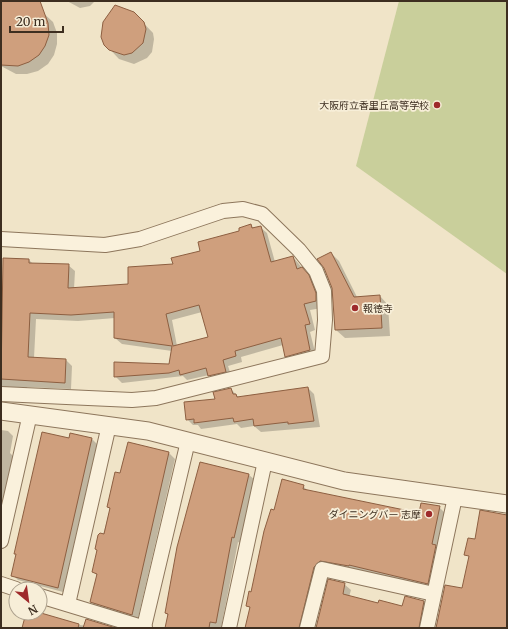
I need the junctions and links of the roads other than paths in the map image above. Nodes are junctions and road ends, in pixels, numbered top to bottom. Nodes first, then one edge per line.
1 (1, 239) edge
2 (1, 394) edge
3 (1, 411) edge
4 (30, 414) junction
5 (109, 425) junction
6 (188, 442) junction
7 (265, 461) junction
8 (6, 496) edge
9 (455, 497) junction
10 (507, 504) edge
11 (1, 541) edge
12 (434, 594) junction
13 (48, 598) edge
14 (68, 604) junction
15 (145, 627) edge
16 (229, 628) edge
17 (307, 628) edge
18 (427, 628) edge

1 - 2 street
3 - 4 street
4 - 5 street
4 - 8 street
5 - 6 street
5 - 14 street
6 - 7 street
6 - 15 street
7 - 9 street
7 - 16 street
8 - 11 street
9 - 10 street
9 - 12 street
12 - 17 street
12 - 18 street
13 - 14 street
14 - 15 street

